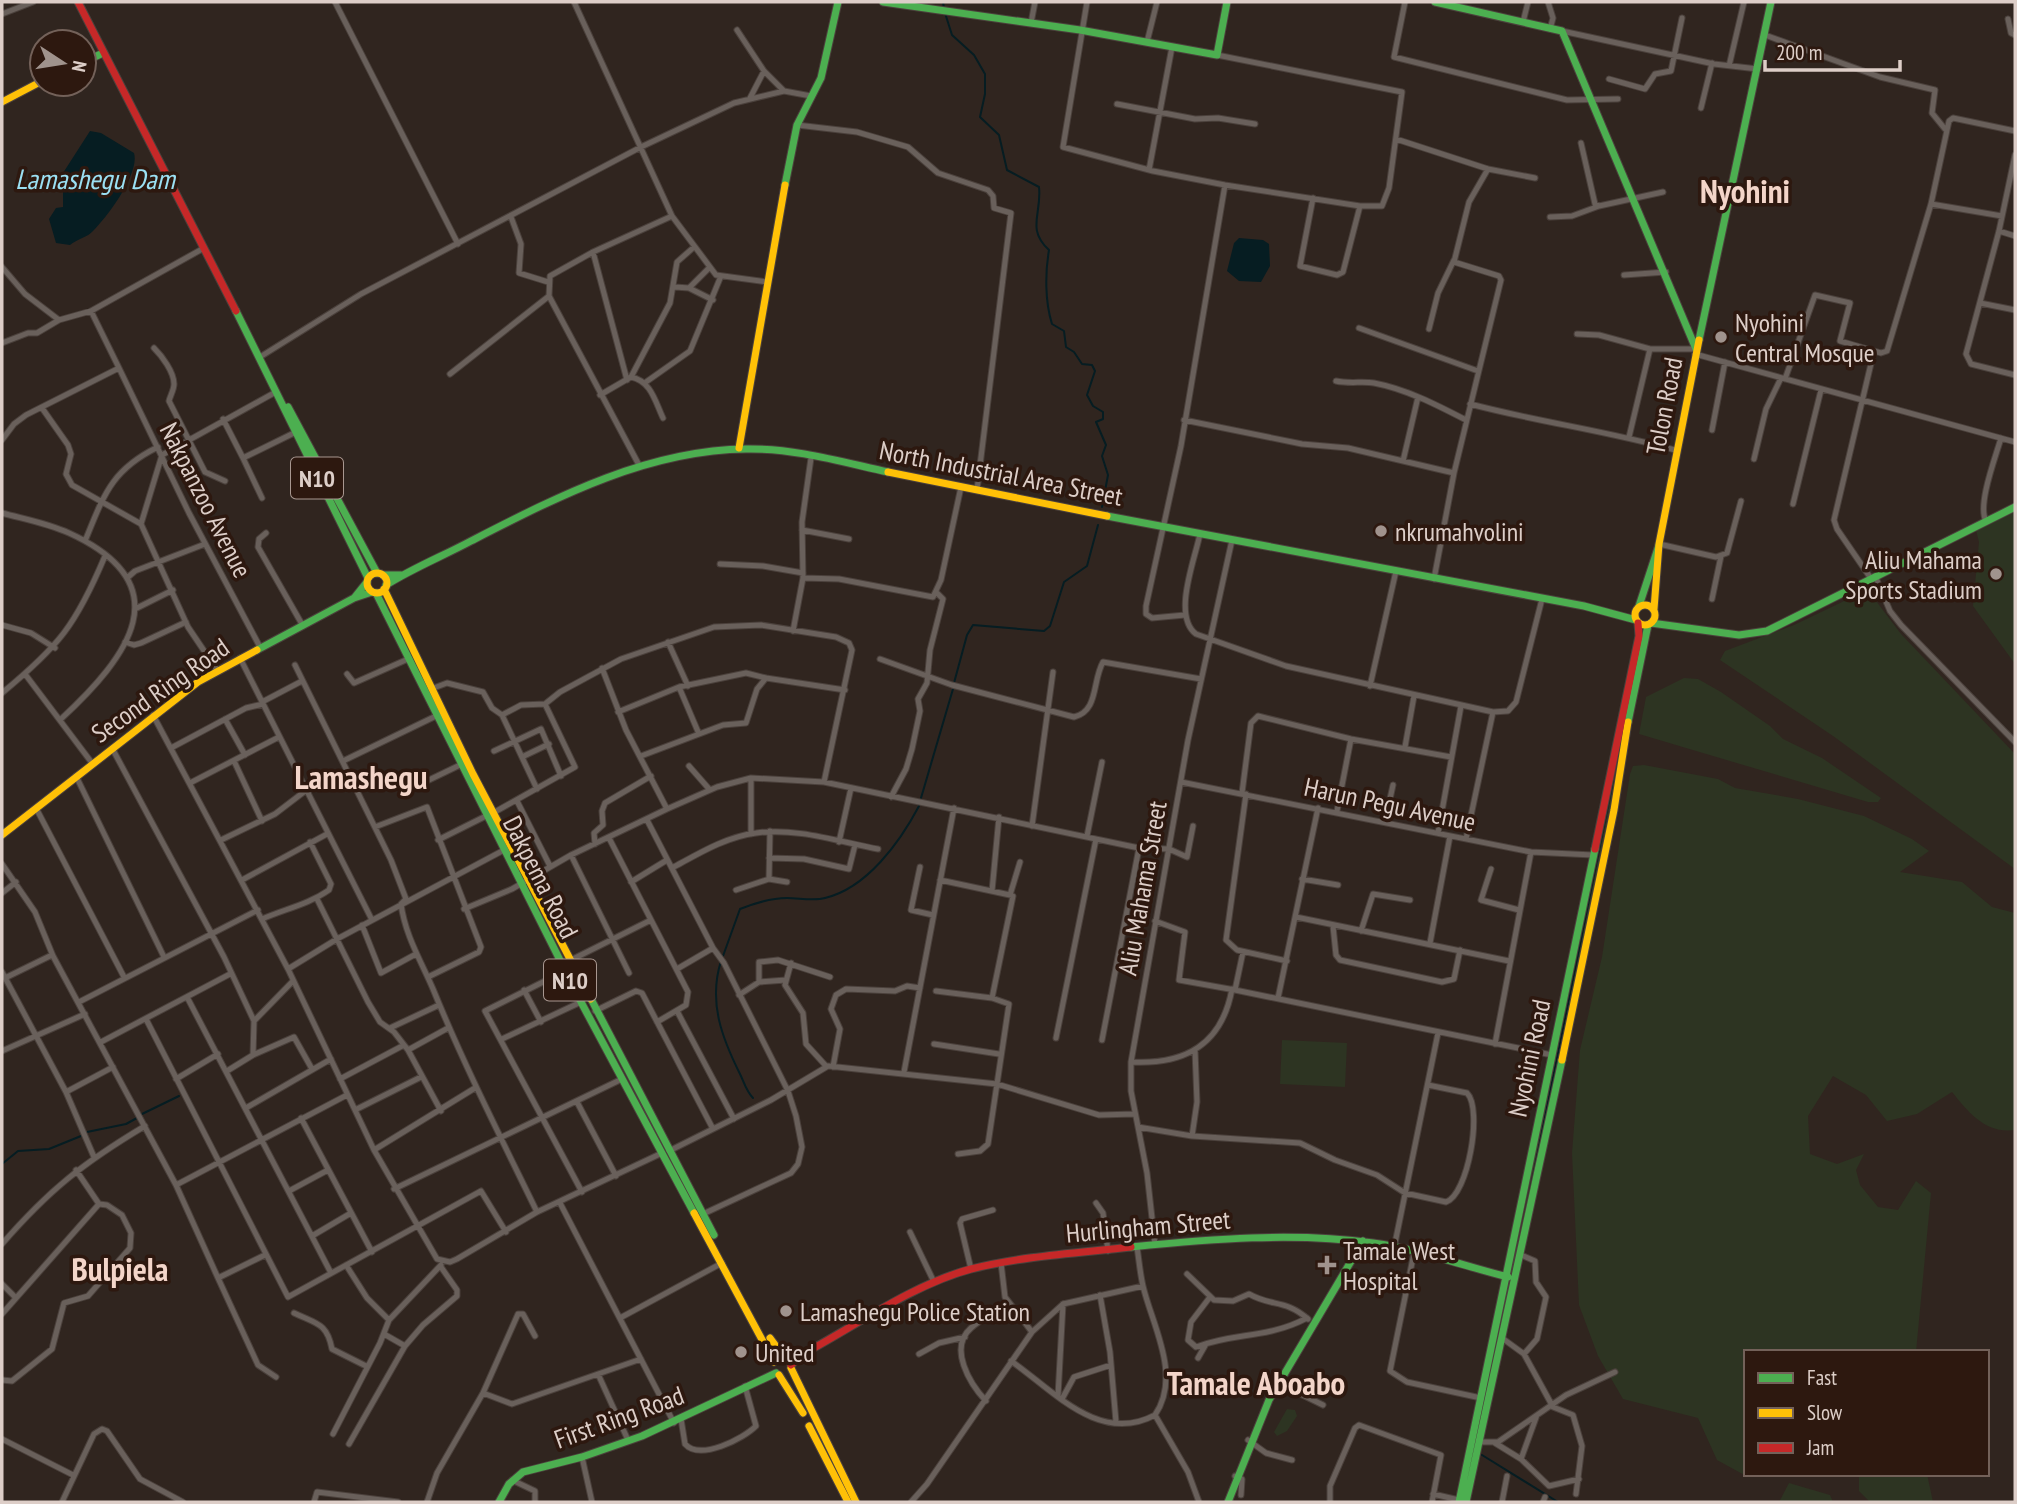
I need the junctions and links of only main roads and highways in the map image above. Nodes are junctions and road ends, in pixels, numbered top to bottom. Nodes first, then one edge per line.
1 (78, 2) edge
2 (838, 2) edge
3 (883, 2) edge
4 (1227, 2) edge
5 (1435, 2) edge
6 (1771, 2) edge
7 (103, 53) junction
8 (98, 55) edge
9 (28, 88) edge
10 (2, 102) edge
11 (1696, 351) junction
12 (269, 377) junction
13 (739, 448) junction
14 (310, 456) junction
15 (2015, 507) edge
16 (1659, 544) junction
17 (380, 574) junction
18 (401, 575) junction
19 (367, 580) junction
20 (385, 587) junction
21 (374, 592) junction
22 (354, 598) junction
23 (1638, 607) junction
24 (1654, 610) junction
25 (1611, 613) junction
26 (1637, 622) junction
27 (1650, 624) junction
28 (1678, 624) junction
29 (490, 815) junction
30 (2, 835) edge
31 (524, 882) junction
32 (665, 1152) junction
33 (1517, 1223) junction
34 (1528, 1226) junction
35 (1363, 1241) junction
36 (1506, 1277) junction
37 (1515, 1279) junction
38 (788, 1362) junction
39 (776, 1369) junction
40 (1461, 1501) edge
41 (499, 1502) edge
42 (848, 1502) edge
43 (856, 1502) edge
44 (1227, 1502) edge

1 - 7 main road, N10
2 - 13 main road
3 - 4 main road
5 - 11 main road
6 - 11 main road, Tolon Road
7 - 8 main road
7 - 12 main road, N10
9 - 10 main road
11 - 16 main road, Tolon Road
12 - 14 main road, N10
12 - 14 main road, N10
13 - 18 main road, North Industrial Area Street
13 - 25 main road, North Industrial Area Street
14 - 17 main road, N10
14 - 19 main road, N10
15 - 28 main road
16 - 23 main road, Nyohini Road
16 - 24 main road, Nyohini Road
17 - 18 main road, North Industrial Area Street
17 - 19 main road
17 - 20 main road, N10
18 - 20 main road, North Industrial Area Street
19 - 21 main road, N10
19 - 22 main road, Second Ring Road
20 - 21 main road, North Industrial Area Street
20 - 29 main road, Dakpema Road / N10
21 - 22 main road, Second Ring Road
21 - 29 main road, Dakpema Road / N10
22 - 30 main road, Second Ring Road
23 - 24 main road
23 - 25 main road, North Industrial Area Street
23 - 26 main road, Nyohini Road
24 - 27 main road, Nyohini Road
24 - 28 main road
25 - 26 main road, North Industrial Area Street
26 - 27 main road, North Industrial Area Street
26 - 33 main road, Nyohini Road
27 - 28 main road, North Industrial Area Street
27 - 34 main road, Nyohini Road
29 - 31 main road, Dakpema Road / N10
29 - 31 main road, Dakpema Road / N10
31 - 32 main road, Dakpema Road / N10
31 - 32 main road, Dakpema Road / N10
32 - 38 main road, Dakpema Road / N10
32 - 39 main road, Dakpema Road / N10
33 - 34 main road
33 - 36 main road, Nyohini Road
34 - 37 main road, Nyohini Road
35 - 36 main road, Hurlingham Street
35 - 38 main road, Hurlingham Street
35 - 44 main road
36 - 37 main road, Hurlingham Street
36 - 40 main road, Nyohini Road
37 - 40 main road, Nyohini Road
38 - 39 main road
38 - 39 main road
38 - 43 main road, Dakpema Road / N10
39 - 41 main road, First Ring Road
39 - 42 main road, Dakpema Road / N10

